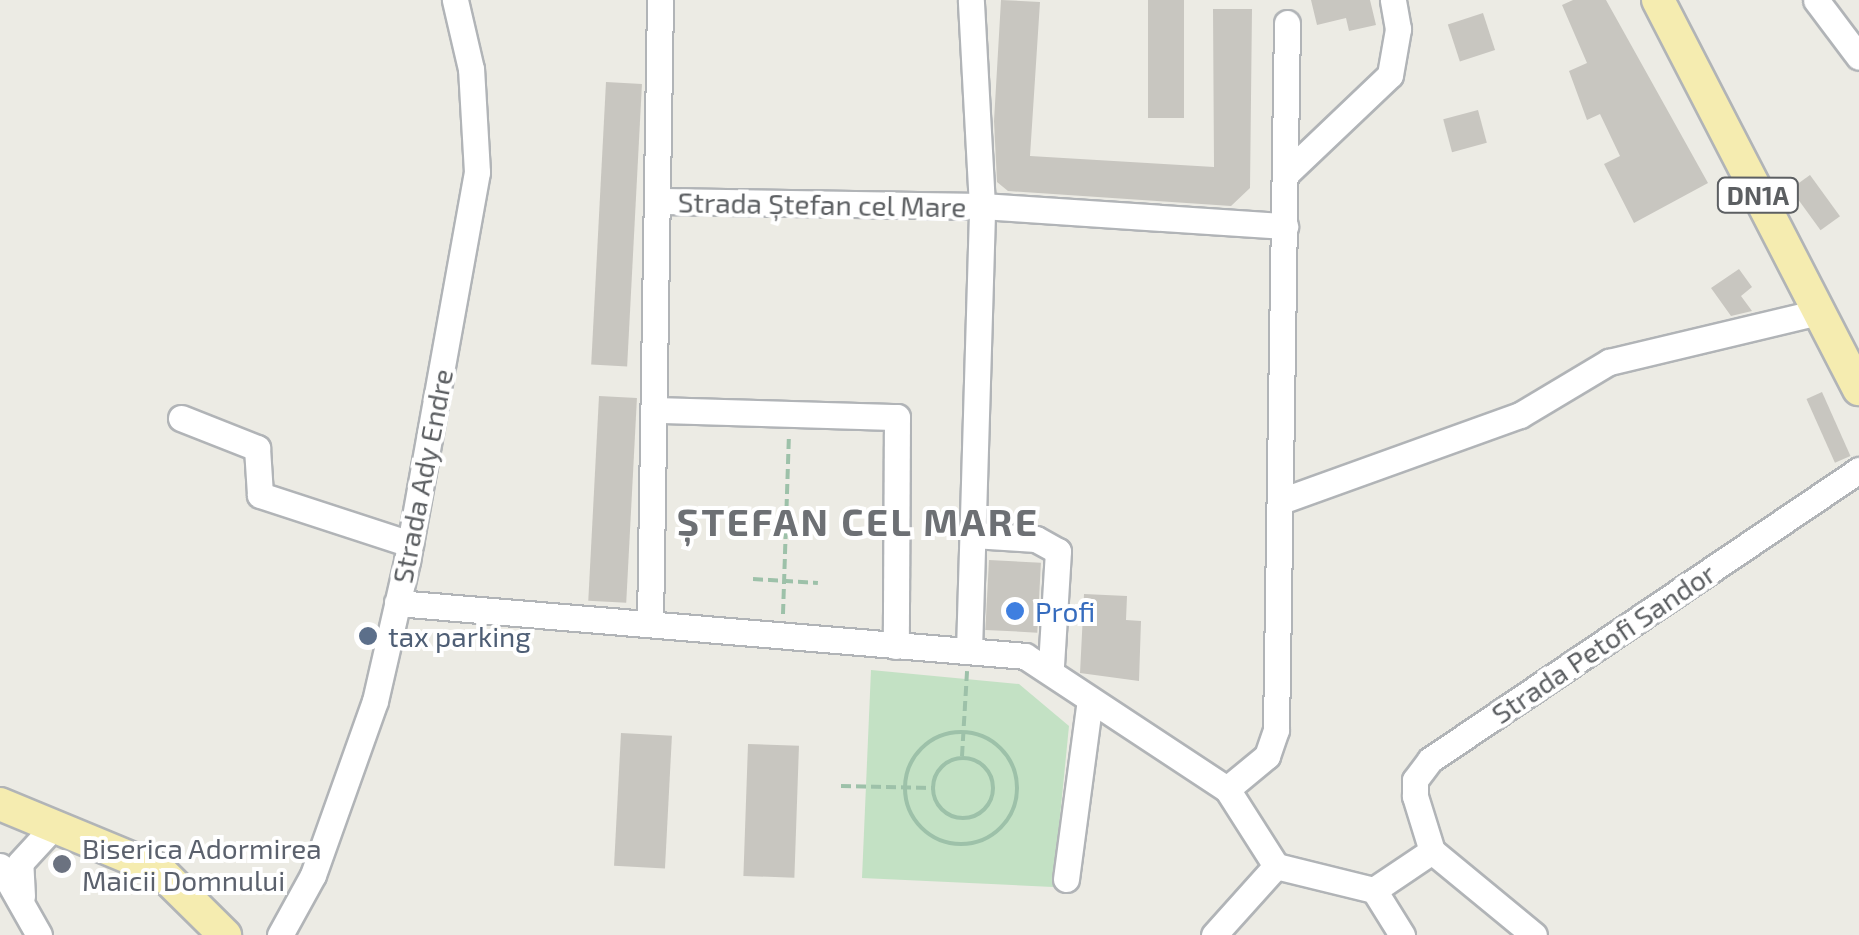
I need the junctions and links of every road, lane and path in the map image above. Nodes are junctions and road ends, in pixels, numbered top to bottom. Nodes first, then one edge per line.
1 (455, 0) edge
2 (660, 0) edge
3 (971, 0) edge
4 (1393, 0) edge
5 (1658, 0) edge
6 (1816, 0) edge
7 (1287, 23) dead end
8 (1859, 57) edge
9 (1287, 173) junction
10 (662, 201) junction
11 (982, 206) junction
12 (1285, 226) junction
13 (1819, 312) junction
14 (1859, 389) edge
15 (659, 410) junction
16 (790, 414) junction
17 (181, 418) dead end
18 (1859, 470) edge
19 (1281, 501) junction
20 (973, 535) junction
21 (410, 544) junction
22 (753, 579) dead end
23 (785, 581) junction
24 (818, 583) dead end
25 (397, 603) junction
26 (650, 624) junction
27 (783, 635) junction
28 (896, 646) junction
29 (968, 651) junction
30 (1051, 667) junction
31 (1090, 700) junction
32 (964, 732) junction
33 (962, 758) junction
34 (841, 786) dead end
35 (905, 786) junction
36 (932, 788) junction
37 (1227, 790) junction
38 (0, 804) edge
39 (55, 825) junction
40 (1432, 851) junction
41 (0, 866) edge
42 (1276, 866) junction
43 (1066, 879) dead end
44 (1374, 890) junction
45 (22, 896) junction
46 (39, 935) edge
47 (225, 935) edge
48 (280, 935) edge
49 (1214, 935) edge
50 (1402, 935) edge
51 (1534, 935) edge

1 - 21 street, Strada Ady Endre
2 - 10 street, Strada Ștefan cel Mare
3 - 11 street, Strada Ștefan cel Mare
4 - 9 street
5 - 13 main road, DN1A
6 - 8 street
7 - 9 street
9 - 12 street
10 - 11 street, Strada Ștefan cel Mare
10 - 15 street, Strada Ștefan cel Mare
11 - 12 street, Strada Ștefan cel Mare
11 - 20 street, Strada Ștefan cel Mare
12 - 19 street
13 - 14 main road, DN1A
13 - 19 street
15 - 16 street
15 - 26 street, Strada Ștefan cel Mare
16 - 23 path
16 - 28 street
17 - 21 street
18 - 40 street, Strada Petofi Sandor
19 - 37 street
20 - 29 street, Strada Ștefan cel Mare
20 - 30 street
21 - 25 street, Strada Ady Endre
22 - 23 path
23 - 24 path
23 - 27 path
25 - 26 street
25 - 48 street, Strada Ady Endre
26 - 27 street
27 - 28 street
28 - 29 street
29 - 30 street
29 - 32 path
30 - 31 street
31 - 37 street
31 - 43 street
32 - 33 path
32 - 35 path
32 - 35 path
33 - 36 path
33 - 36 path
34 - 35 path
35 - 36 path
37 - 42 street
38 - 39 main road
39 - 45 street
39 - 47 main road
40 - 44 street
40 - 51 street
41 - 45 street
42 - 44 street
42 - 49 street
44 - 50 street
45 - 46 street

